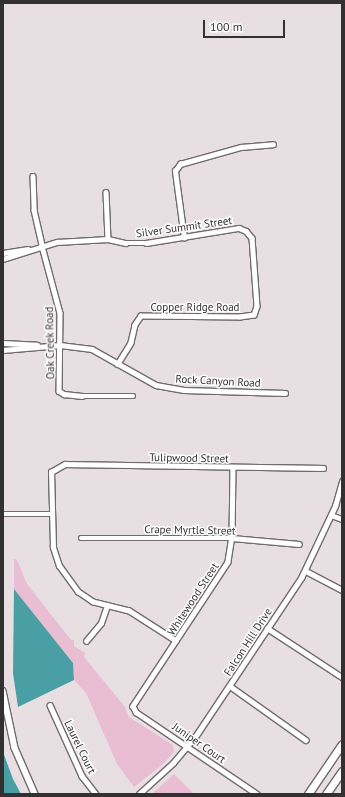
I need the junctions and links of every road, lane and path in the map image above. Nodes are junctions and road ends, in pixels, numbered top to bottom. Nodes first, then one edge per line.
1 (273, 144) dead end
2 (33, 176) dead end
3 (106, 192) dead end
4 (184, 238) junction
5 (108, 239) junction
6 (42, 246) junction
7 (29, 250) junction
8 (3, 253) edge
9 (3, 259) edge
10 (254, 315) joint
11 (3, 343) edge
12 (40, 345) junction
13 (60, 345) junction
14 (3, 350) edge
15 (118, 364) junction
16 (285, 392) dead end
17 (132, 396) dead end
18 (233, 468) junction
19 (323, 468) dead end
20 (342, 481) edge
21 (3, 514) edge
22 (51, 514) junction
23 (331, 515) junction
24 (342, 519) edge
25 (81, 538) dead end
26 (232, 538) junction
27 (299, 544) dead end
28 (306, 571) junction
29 (342, 590) edge
30 (107, 606) junction
31 (268, 628) junction
32 (86, 640) dead end
33 (176, 641) junction
34 (342, 677) edge
35 (230, 686) junction
36 (3, 692) edge
37 (50, 705) dead end
38 (133, 706) joint
39 (306, 740) dead end
40 (342, 744) edge
41 (187, 747) junction
42 (342, 770) edge
43 (35, 794) edge
44 (96, 794) edge
45 (139, 794) edge
46 (257, 794) edge
47 (308, 794) edge
48 (326, 794) edge

1 - 4 street
2 - 6 street, Oak Creek Road
3 - 5 street
4 - 5 street, Silver Summit Street
4 - 10 street, Silver Summit Street
5 - 6 street, Silver Summit Street
6 - 7 street, Silver Summit Street
6 - 13 street, Oak Creek Road
7 - 8 street, Silver Summit Street
7 - 9 street, Silver Summit Street
10 - 15 street, Copper Ridge Road
11 - 12 street, Rock Canyon Road
12 - 13 street, Rock Canyon Road
12 - 14 street, Rock Canyon Road
13 - 15 street, Rock Canyon Road
13 - 17 street, Oak Creek Road
15 - 16 street, Rock Canyon Road
18 - 19 street, Tulipwood Street
18 - 22 street, Tulipwood Street
18 - 26 street, Whitewood Street
20 - 23 street, Falcon Hill Drive
21 - 22 street
22 - 30 street
23 - 24 street
23 - 28 street, Falcon Hill Drive
25 - 26 street, Crape Myrtle Street
26 - 27 street, Crape Myrtle Street
26 - 33 street, Whitewood Street
28 - 29 street
28 - 31 street, Falcon Hill Drive
30 - 32 street
30 - 33 street
31 - 34 street
31 - 35 street, Falcon Hill Drive
33 - 38 street, Whitewood Street
35 - 39 street
35 - 41 street, Falcon Hill Drive
36 - 43 street
37 - 44 street, Laurel Court
38 - 41 street, Juniper Court
40 - 47 main road
41 - 45 street, Falcon Hill Drive
41 - 46 street, Juniper Court
42 - 48 main road

